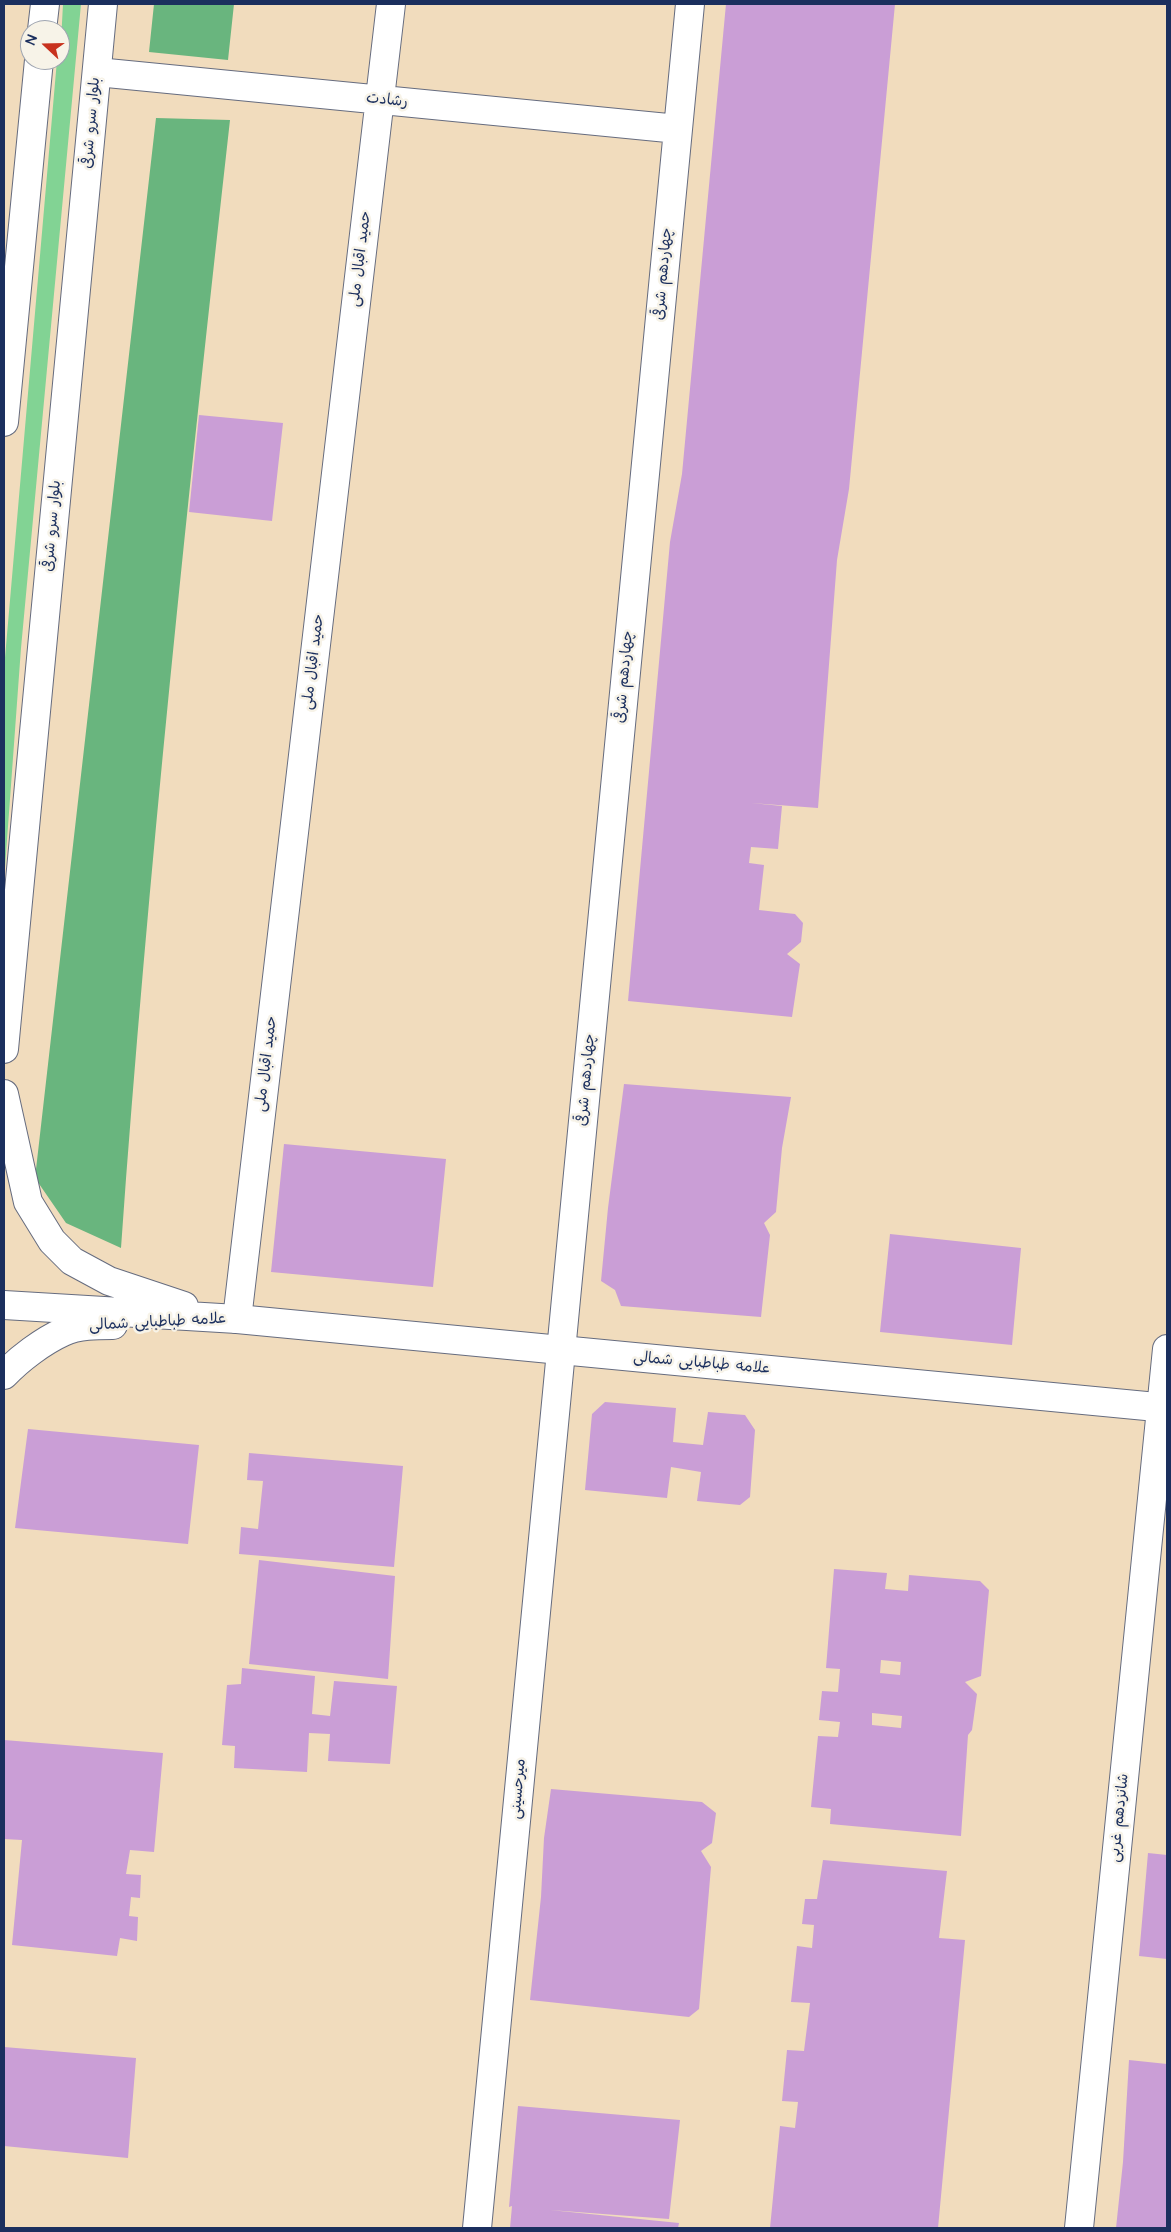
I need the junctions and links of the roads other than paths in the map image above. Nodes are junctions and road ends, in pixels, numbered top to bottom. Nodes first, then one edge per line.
1 (45, 4) edge
2 (103, 4) edge
3 (391, 4) edge
4 (690, 4) edge
5 (43, 20) edge
6 (38, 70) edge
7 (97, 72) junction
8 (380, 100) junction
9 (678, 129) junction
10 (4, 422) edge
11 (4, 1049) edge
12 (4, 1094) edge
13 (4, 1306) edge
14 (237, 1319) junction
15 (1167, 1349) edge
16 (561, 1350) junction
17 (4, 1375) edge
18 (1164, 1408) edge
19 (477, 2228) edge
20 (1079, 2228) edge

1 - 5 street
2 - 7 street, بلوار سرو شرقی
3 - 8 street, حمید اقبال ملی
4 - 9 street, چهاردهم شرقی
6 - 10 street
7 - 8 street, رشادت
7 - 11 street, بلوار سرو شرقی
8 - 9 street, رشادت
8 - 14 street, حمید اقبال ملی
9 - 16 street, چهاردهم شرقی
12 - 14 street, علامه طباطبایی شمالی
13 - 14 street, علامه طباطبایی شمالی
14 - 16 street, علامه طباطبایی شمالی
14 - 17 street, علامه طباطبایی شمالی
15 - 18 street, شانزدهم غربی
16 - 18 street, علامه طباطبایی شمالی
16 - 19 street, میرحسینی
18 - 20 street, شانزدهم غربی

